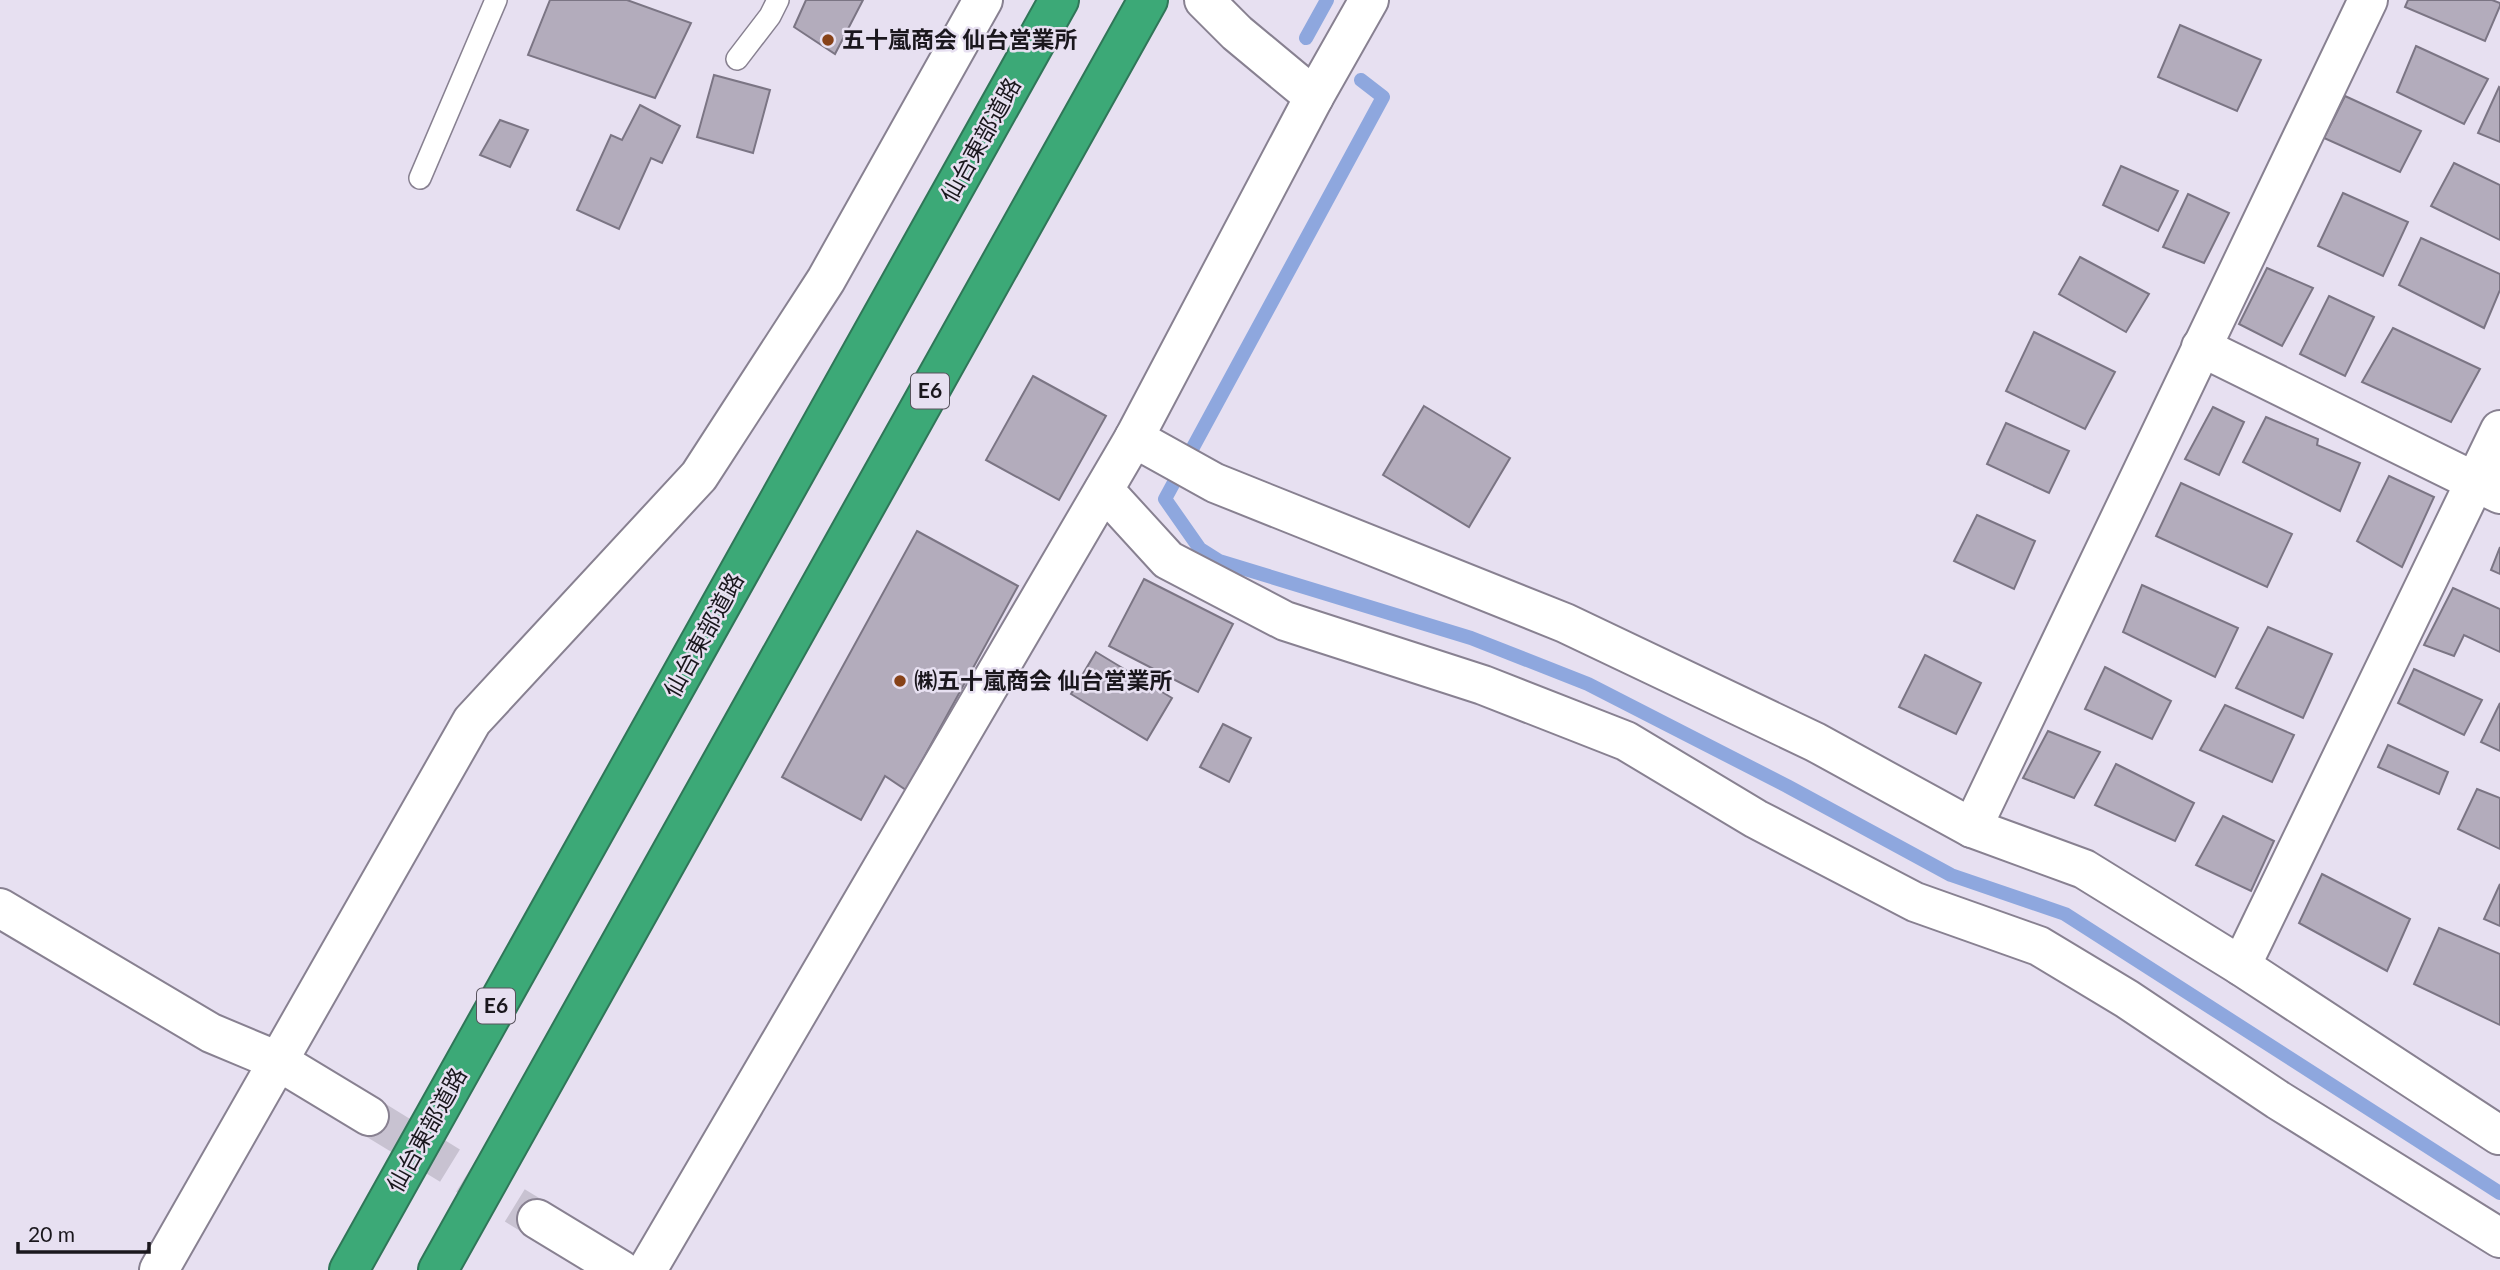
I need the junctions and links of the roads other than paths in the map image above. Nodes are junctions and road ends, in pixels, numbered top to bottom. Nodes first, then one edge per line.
1 (495, 0) edge
2 (778, 0) edge
3 (983, 0) edge
4 (1059, 0) edge
5 (1148, 0) edge
6 (1204, 0) edge
7 (1369, 0) edge
8 (2368, 0) edge
9 (737, 59) dead end
10 (1314, 97) junction
11 (420, 178) dead end
12 (2201, 347) junction
13 (2500, 430) edge
14 (1142, 442) junction
15 (2488, 488) edge
16 (1104, 490) junction
17 (1972, 828) junction
18 (0, 908) edge
19 (2241, 967) junction
20 (278, 1061) junction
21 (369, 1116) tunnel mouth
22 (2500, 1134) edge
23 (537, 1219) tunnel mouth
24 (2500, 1238) edge
25 (159, 1270) edge
26 (349, 1270) edge
27 (438, 1270) edge
28 (621, 1270) edge
29 (648, 1270) edge

1 - 11 lane
2 - 9 lane
3 - 20 street
4 - 26 highway, 仙台東部道路 / E6
5 - 27 highway, E6
6 - 10 street
7 - 10 street
8 - 12 street
10 - 14 street
12 - 15 street
12 - 17 street
13 - 15 street
14 - 16 street
14 - 17 street
15 - 19 street
16 - 24 street
16 - 29 street
17 - 19 street
18 - 20 street
19 - 22 street
20 - 21 street
20 - 25 street
23 - 28 street

